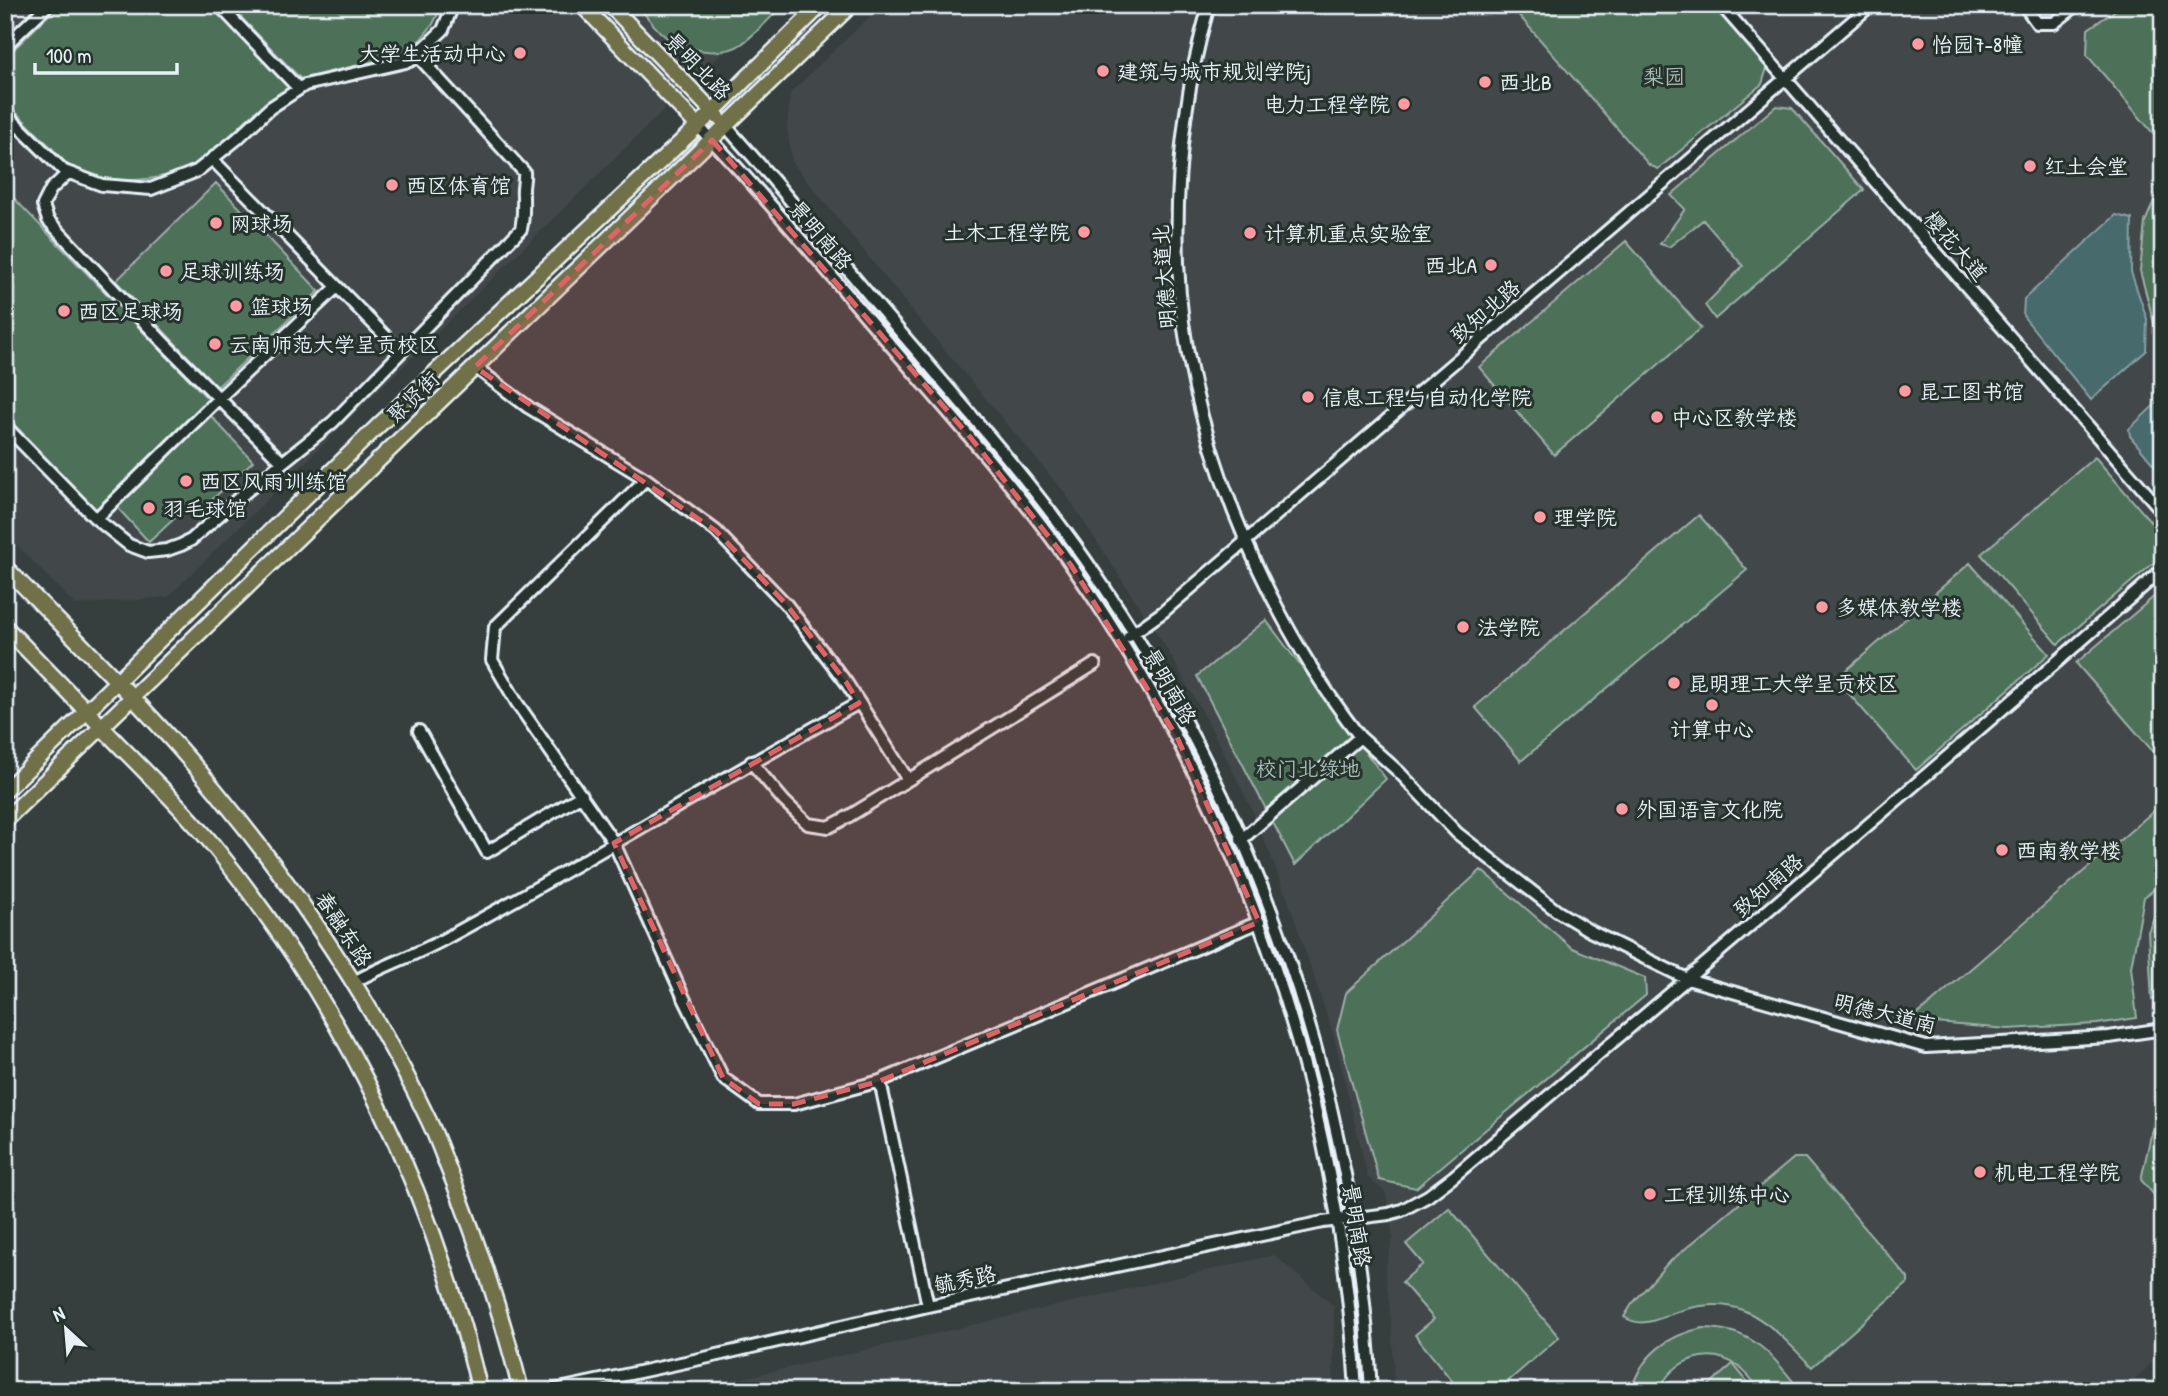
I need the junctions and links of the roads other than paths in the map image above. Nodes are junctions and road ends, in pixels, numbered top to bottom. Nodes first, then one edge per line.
1 (48, 5) edge
2 (219, 5) edge
3 (453, 5) edge
4 (582, 5) edge
5 (610, 5) edge
6 (821, 5) edge
7 (850, 5) edge
8 (1209, 5) edge
9 (1721, 5) edge
10 (1871, 5) edge
11 (2024, 5) edge
12 (2077, 5) edge
13 (5, 46) edge
14 (416, 54) junction
15 (1785, 79) junction
16 (299, 89) junction
17 (712, 112) junction
18 (5, 113) edge
19 (698, 126) junction
20 (726, 126) junction
21 (712, 140) junction
22 (212, 159) junction
23 (68, 173) junction
24 (337, 287) junction
25 (401, 352) junction
26 (475, 366) junction
27 (219, 398) junction
28 (5, 426) edge
29 (282, 462) junction
30 (646, 479) junction
31 (2163, 512) edge
32 (97, 518) junction
33 (1245, 541) junction
34 (5, 567) edge
35 (2163, 569) edge
36 (5, 627) edge
37 (1134, 633) junction
38 (1122, 642) junction
39 (1095, 664) dead end
40 (117, 683) junction
41 (132, 698) junction
42 (859, 703) junction
43 (88, 711) junction
44 (102, 727) junction
45 (419, 731) dead end
46 (1360, 737) junction
47 (751, 762) junction
48 (908, 780) junction
49 (5, 791) edge
50 (582, 795) junction
51 (5, 820) edge
52 (1241, 840) junction
53 (614, 844) junction
54 (1258, 922) junction
55 (1687, 979) junction
56 (354, 982) junction
57 (2163, 1029) edge
58 (880, 1081) junction
59 (1389, 1214) joint
60 (1353, 1217) junction
61 (1338, 1219) junction
62 (928, 1306) junction
63 (2163, 1386) edge
64 (480, 1391) edge
65 (521, 1391) edge
66 (550, 1391) edge
67 (1356, 1391) edge
68 (1371, 1391) edge
69 (2157, 1391) edge

1 - 13 street
2 - 16 street
3 - 14 street
4 - 19 main road, 景明北路
5 - 17 main road, 景明北路
6 - 17 main road, 聚贤街
7 - 20 main road, 聚贤街
8 - 33 street, 明德大道北
9 - 15 street, 樱花大道
10 - 15 street, 致知北路
11 - 12 street
14 - 16 street
14 - 25 street
15 - 31 street, 樱花大道
15 - 33 street, 致知北路
16 - 22 street
17 - 19 main road, 聚贤街
17 - 20 main road, 景明北路
18 - 23 street
19 - 21 street, 景明南路
19 - 40 main road, 聚贤街
20 - 21 main road, 聚贤街
20 - 37 street, 景明南路
21 - 26 main road, 聚贤街
21 - 38 street, 景明南路
22 - 23 street
22 - 24 street
23 - 27 street
24 - 25 street
24 - 27 street
25 - 29 street
26 - 30 street
26 - 41 main road, 聚贤街
27 - 29 street
27 - 32 street
28 - 32 street
29 - 32 street
30 - 42 street
30 - 50 street
33 - 37 street, 致知北路
33 - 46 street, 明德大道北
34 - 40 main road, 春融东路
35 - 55 street, 致知南路
36 - 43 main road
37 - 38 street, 致知北路
37 - 52 street, 景明南路
38 - 54 street, 景明南路
39 - 48 street
40 - 41 main road, 春融东路
40 - 43 main road, 聚贤街
41 - 44 main road, 聚贤街
41 - 56 main road, 春融东路
42 - 47 street
42 - 48 street
43 - 44 main road
43 - 49 main road, 聚贤街
44 - 51 main road, 聚贤街
44 - 64 main road
45 - 50 street
46 - 52 street
46 - 55 street, 明德大道南
47 - 48 street
47 - 53 street
50 - 53 street
52 - 60 street, 景明南路
53 - 56 street
53 - 58 street
54 - 58 street
54 - 61 street, 景明南路
55 - 57 street, 明德大道南
55 - 59 street, 致知南路
56 - 65 main road, 春融东路
58 - 62 street
59 - 60 street, 毓秀路
60 - 61 street, 毓秀路
60 - 68 street, 景明南路
61 - 62 street, 毓秀路
61 - 67 street, 景明南路
62 - 66 street, 毓秀路
63 - 69 street

